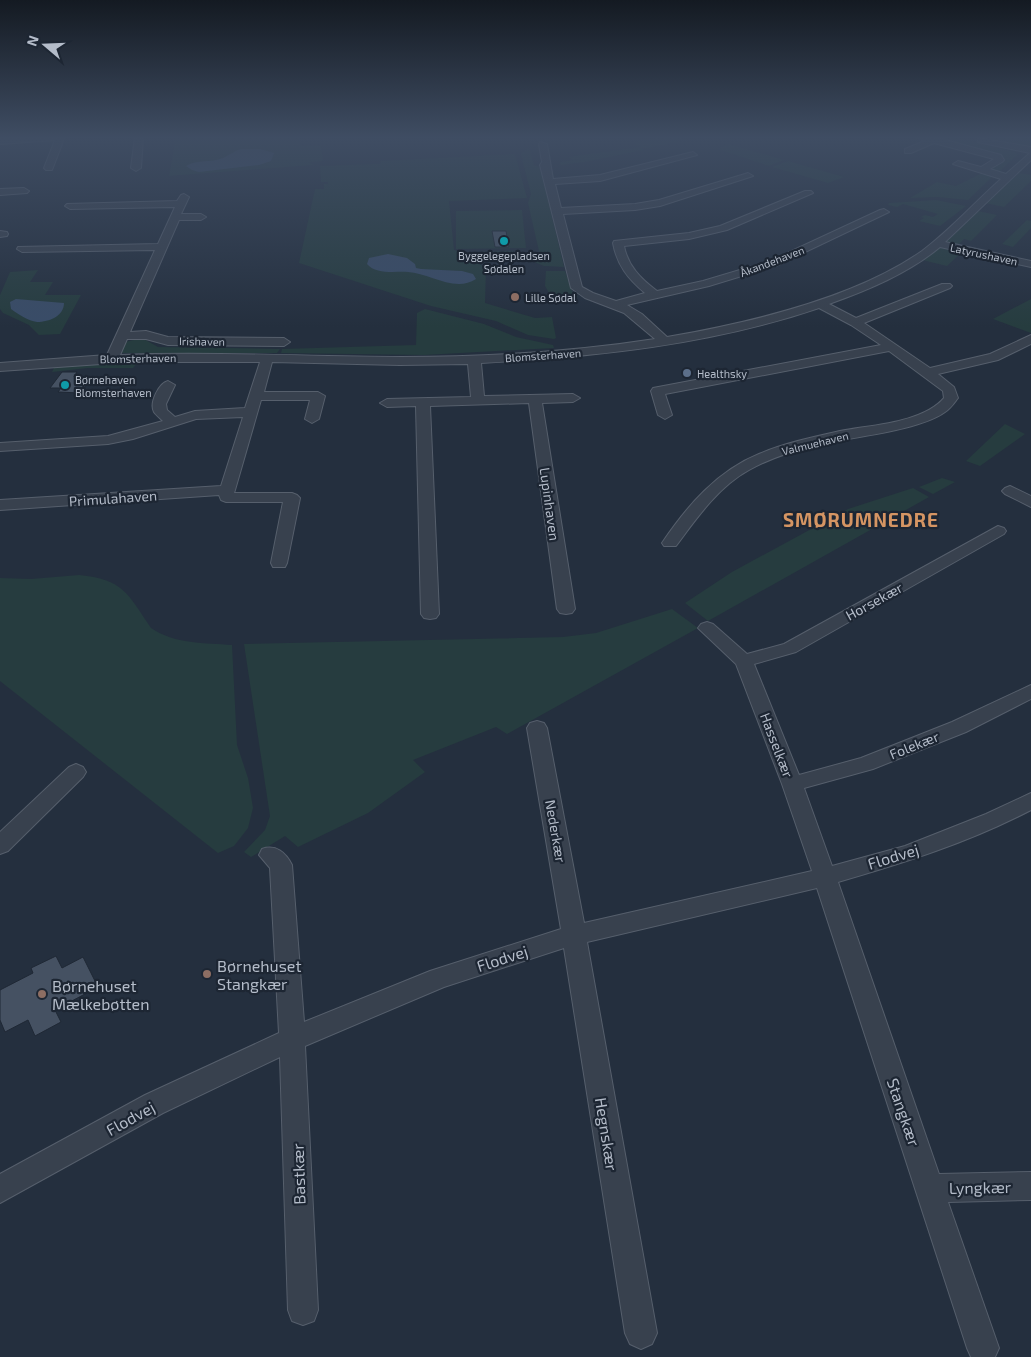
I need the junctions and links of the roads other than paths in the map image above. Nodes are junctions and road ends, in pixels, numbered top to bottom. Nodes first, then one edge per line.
1 (74, 200) edge
2 (554, 200) edge
3 (663, 200) edge
4 (790, 200) edge
5 (984, 200) edge
6 (557, 211) junction
7 (884, 212) dead end
8 (175, 217) junction
9 (200, 217) dead end
10 (937, 244) junction
11 (162, 247) junction
12 (22, 250) dead end
13 (1031, 264) edge
14 (946, 286) dead end
15 (655, 295) junction
16 (819, 303) junction
17 (617, 306) junction
18 (855, 322) junction
19 (122, 336) junction
20 (1031, 339) edge
21 (664, 341) junction
22 (284, 342) dead end
23 (892, 347) junction
24 (112, 358) junction
25 (267, 359) junction
26 (474, 360) junction
27 (0, 366) edge
28 (928, 372) junction
29 (168, 385) dead end
30 (255, 396) junction
31 (573, 398) dead end
32 (535, 399) junction
33 (478, 400) junction
34 (423, 402) junction
35 (386, 403) dead end
36 (250, 412) junction
37 (666, 416) dead end
38 (312, 419) dead end
39 (173, 422) junction
40 (0, 447) edge
41 (226, 490) junction
42 (1010, 491) dead end
43 (1031, 502) edge
44 (0, 505) edge
45 (998, 531) dead end
46 (670, 543) dead end
47 (279, 563) dead end
48 (566, 609) dead end
49 (430, 614) dead end
50 (707, 628) dead end
51 (744, 661) junction
52 (1031, 691) edge
53 (537, 728) dead end
54 (76, 772) dead end
55 (792, 784) junction
56 (1031, 801) edge
57 (0, 845) edge
58 (270, 854) dead end
59 (825, 877) junction
60 (574, 935) junction
61 (292, 1039) junction
62 (1031, 1186) edge
63 (930, 1188) junction
64 (0, 1190) edge
65 (303, 1310) dead end
66 (640, 1333) dead end
67 (983, 1348) dead end

1 - 8 street
2 - 6 street
3 - 6 street
4 - 15 street
5 - 10 street, Blomsterhaven
6 - 17 street
7 - 15 street, Åkandehaven
8 - 9 street
8 - 11 street
10 - 13 street, Latyrushaven
10 - 16 street, Blomsterhaven
11 - 12 street
11 - 19 street
14 - 18 street
15 - 17 street, Åkandehaven
16 - 18 street, Valmuehaven
16 - 21 street, Blomsterhaven
17 - 21 street
18 - 23 street, Valmuehaven
19 - 22 street, Irishaven
19 - 24 street
20 - 28 street
21 - 26 street, Blomsterhaven
23 - 28 street, Valmuehaven
23 - 37 street
24 - 25 street, Blomsterhaven
24 - 27 street, Blomsterhaven
25 - 26 street, Blomsterhaven
25 - 30 street
26 - 33 street
28 - 46 street, Valmuehaven
29 - 39 street
30 - 36 street
30 - 38 street
31 - 32 street
32 - 33 street
32 - 48 street, Lupinhaven
33 - 34 street
34 - 35 street
34 - 49 street
36 - 39 street
36 - 41 street
39 - 40 street
41 - 44 street, Primulahaven
41 - 47 street, Primulahaven
42 - 43 street
45 - 51 street, Horsekær
50 - 51 street, Hasselkær
51 - 55 street, Hasselkær
52 - 55 street, Folekær
53 - 60 street, Nederkær
54 - 57 street
55 - 59 street, Hasselkær
56 - 59 street, Flodvej
58 - 61 street, Bastkær
59 - 60 street, Flodvej
59 - 63 street, Stangkær
60 - 61 street, Flodvej
60 - 66 street, Hegnskær
61 - 64 street, Flodvej
61 - 65 street, Bastkær
62 - 63 street, Lyngkær
63 - 67 street, Stangkær

